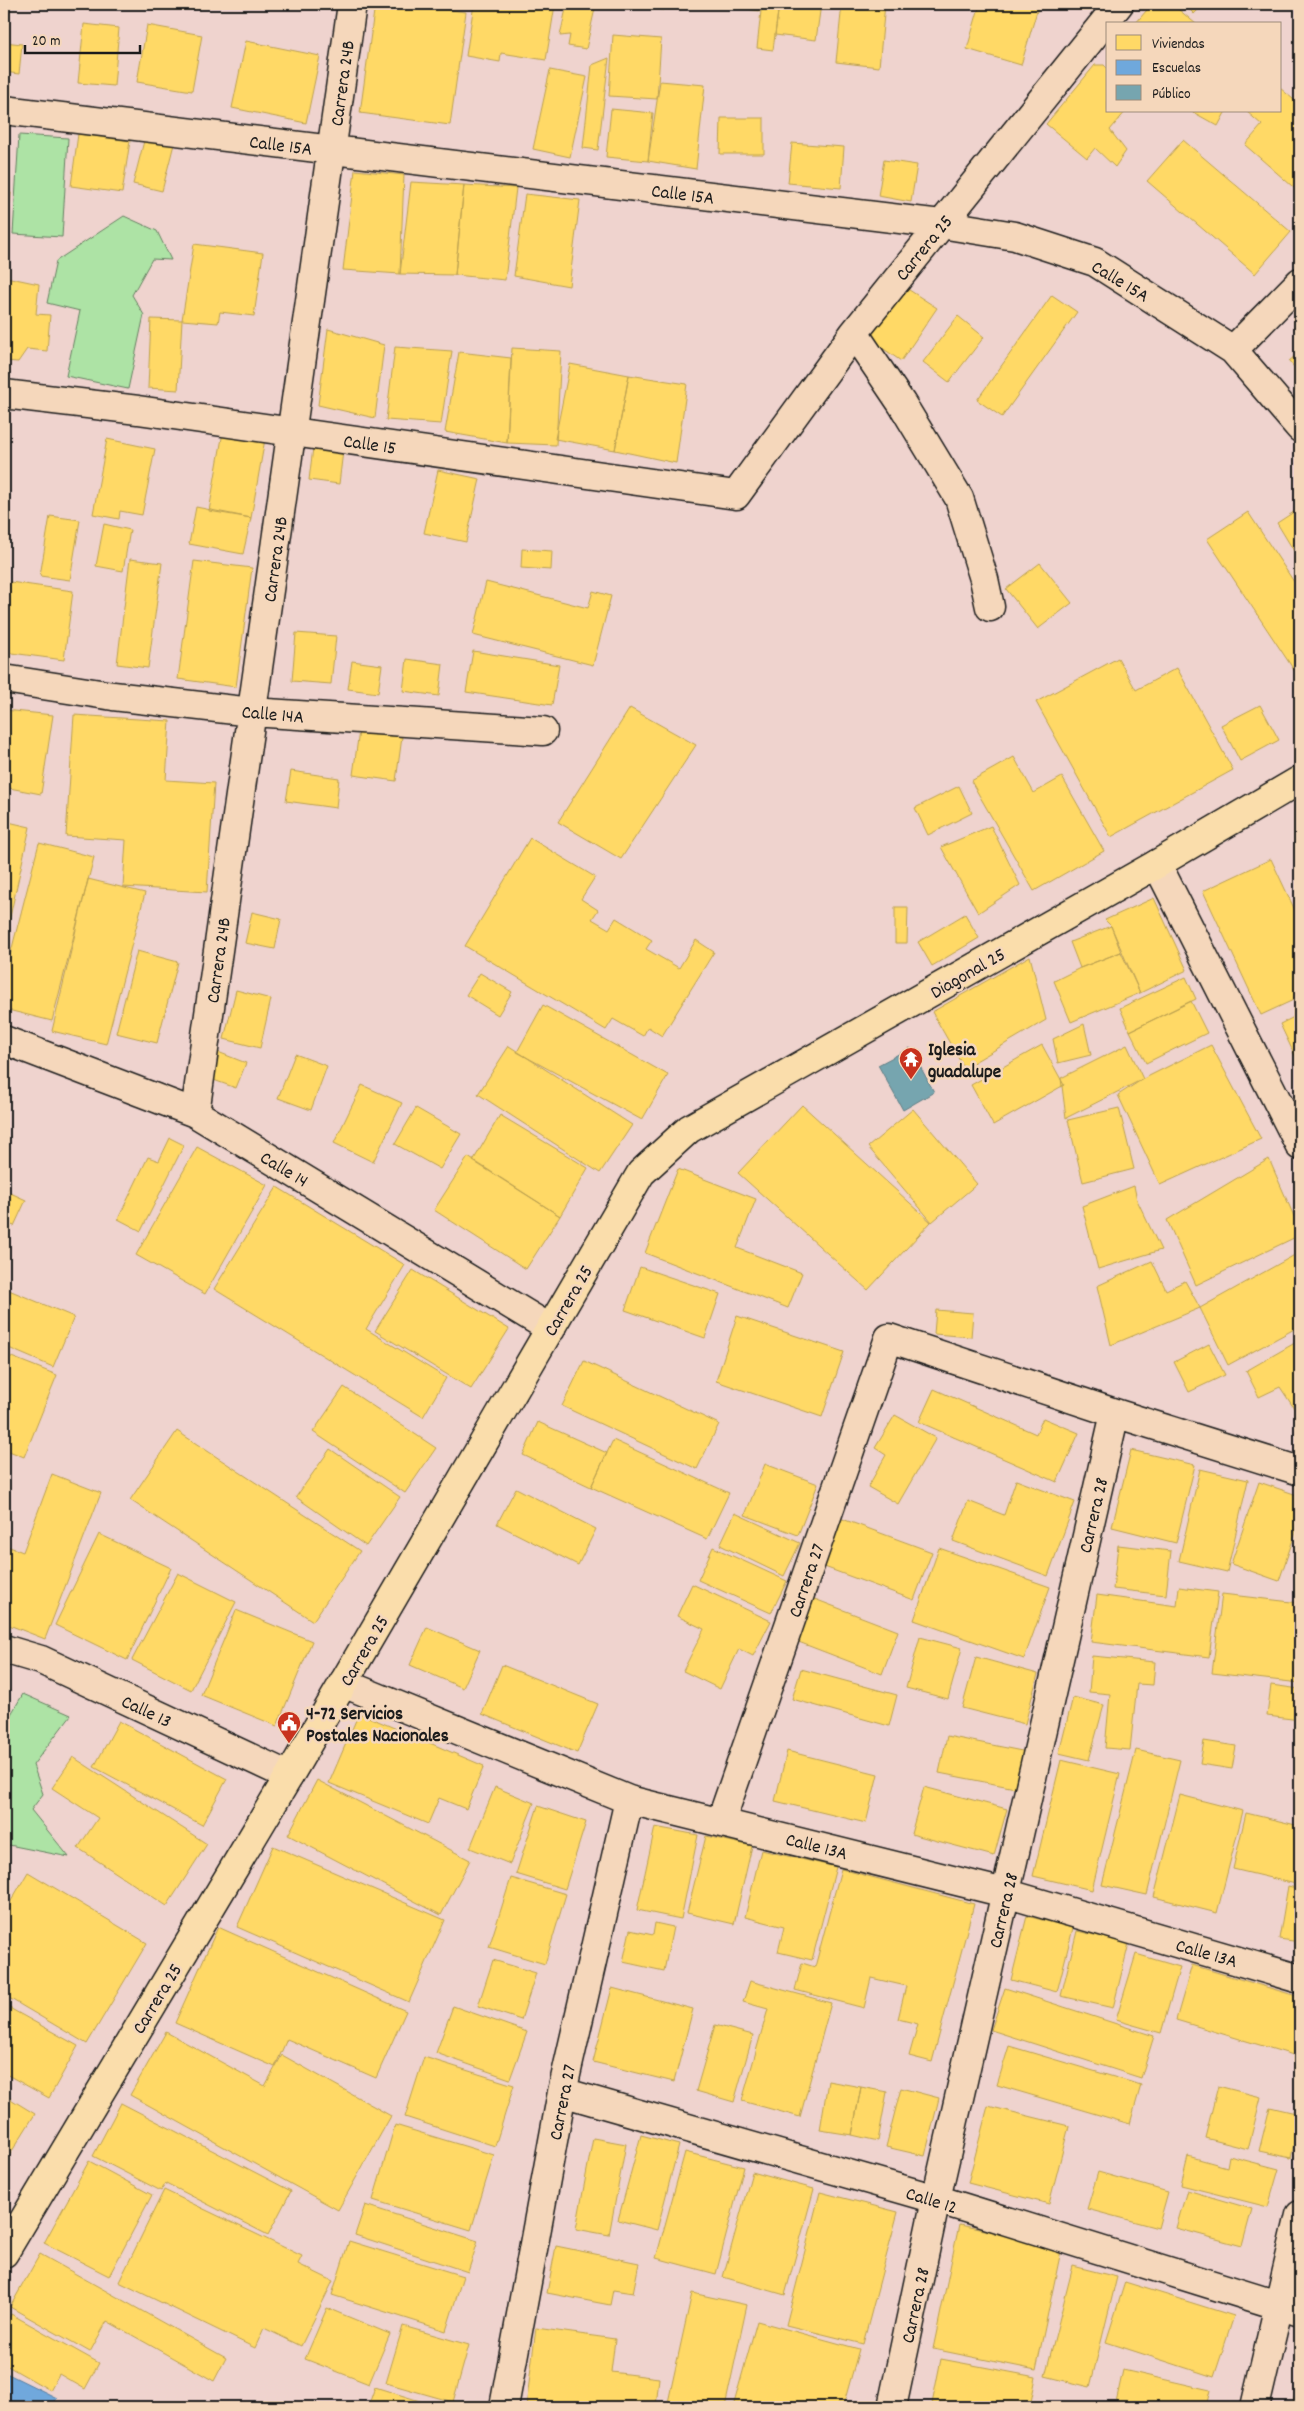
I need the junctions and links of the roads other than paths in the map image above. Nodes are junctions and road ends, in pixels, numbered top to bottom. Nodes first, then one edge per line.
1 (352, 4) edge
2 (1119, 4) edge
3 (4, 110) edge
4 (332, 150) junction
5 (941, 224) junction
6 (1300, 282) edge
7 (854, 333) junction
8 (1233, 350) junction
9 (4, 394) edge
10 (1300, 428) edge
11 (292, 432) junction
12 (736, 495) joint
13 (990, 607) dead end
14 (4, 678) edge
15 (252, 712) junction
16 (543, 731) dead end
17 (1300, 780) edge
18 (1157, 864) junction
19 (4, 1040) edge
20 (195, 1114) junction
21 (1300, 1146) edge
22 (641, 1173) joint
23 (551, 1329) junction
24 (1115, 1413) junction
25 (1300, 1471) edge
26 (4, 1649) edge
27 (343, 1683) junction
28 (289, 1776) junction
29 (629, 1800) junction
30 (721, 1821) junction
31 (1005, 1894) junction
32 (1300, 1979) edge
33 (562, 2092) junction
34 (936, 2199) junction
35 (1300, 2215) edge
36 (4, 2253) edge
37 (1290, 2309) edge
38 (504, 2407) edge
39 (892, 2407) edge
40 (1255, 2407) edge

1 - 4 street, Carrera 24B
2 - 5 street, Carrera 25
3 - 4 street, Calle 15A
4 - 5 street, Calle 15A
4 - 11 street, Carrera 24B
5 - 7 street, Carrera 25
5 - 8 street, Calle 15A
6 - 8 street
7 - 12 street, Carrera 25
7 - 13 street
8 - 10 street, Calle 15A
9 - 11 street, Calle 15
11 - 12 street, Calle 15
11 - 15 street, Carrera 24B
14 - 15 street, Calle 14A
15 - 16 street, Calle 14A
15 - 20 street, Carrera 24B
17 - 18 main road, Diagonal 25
18 - 21 street
18 - 22 main road, Diagonal 25
19 - 20 street, Calle 14
20 - 23 street, Calle 14
22 - 23 main road, Carrera 25
23 - 27 main road, Carrera 25
24 - 25 street
24 - 30 street, Carrera 27
24 - 31 street, Carrera 28
26 - 28 street, Calle 13
27 - 28 main road, Carrera 25
27 - 29 street, Calle 13A
28 - 36 main road, Carrera 25
29 - 30 street, Calle 13A
29 - 33 street, Carrera 27
30 - 31 street, Calle 13A
31 - 32 street, Calle 13A
31 - 34 street, Carrera 28
33 - 34 street, Calle 12
33 - 38 street, Carrera 27
34 - 37 street, Calle 12
34 - 39 street, Carrera 28
35 - 37 street
37 - 40 street

